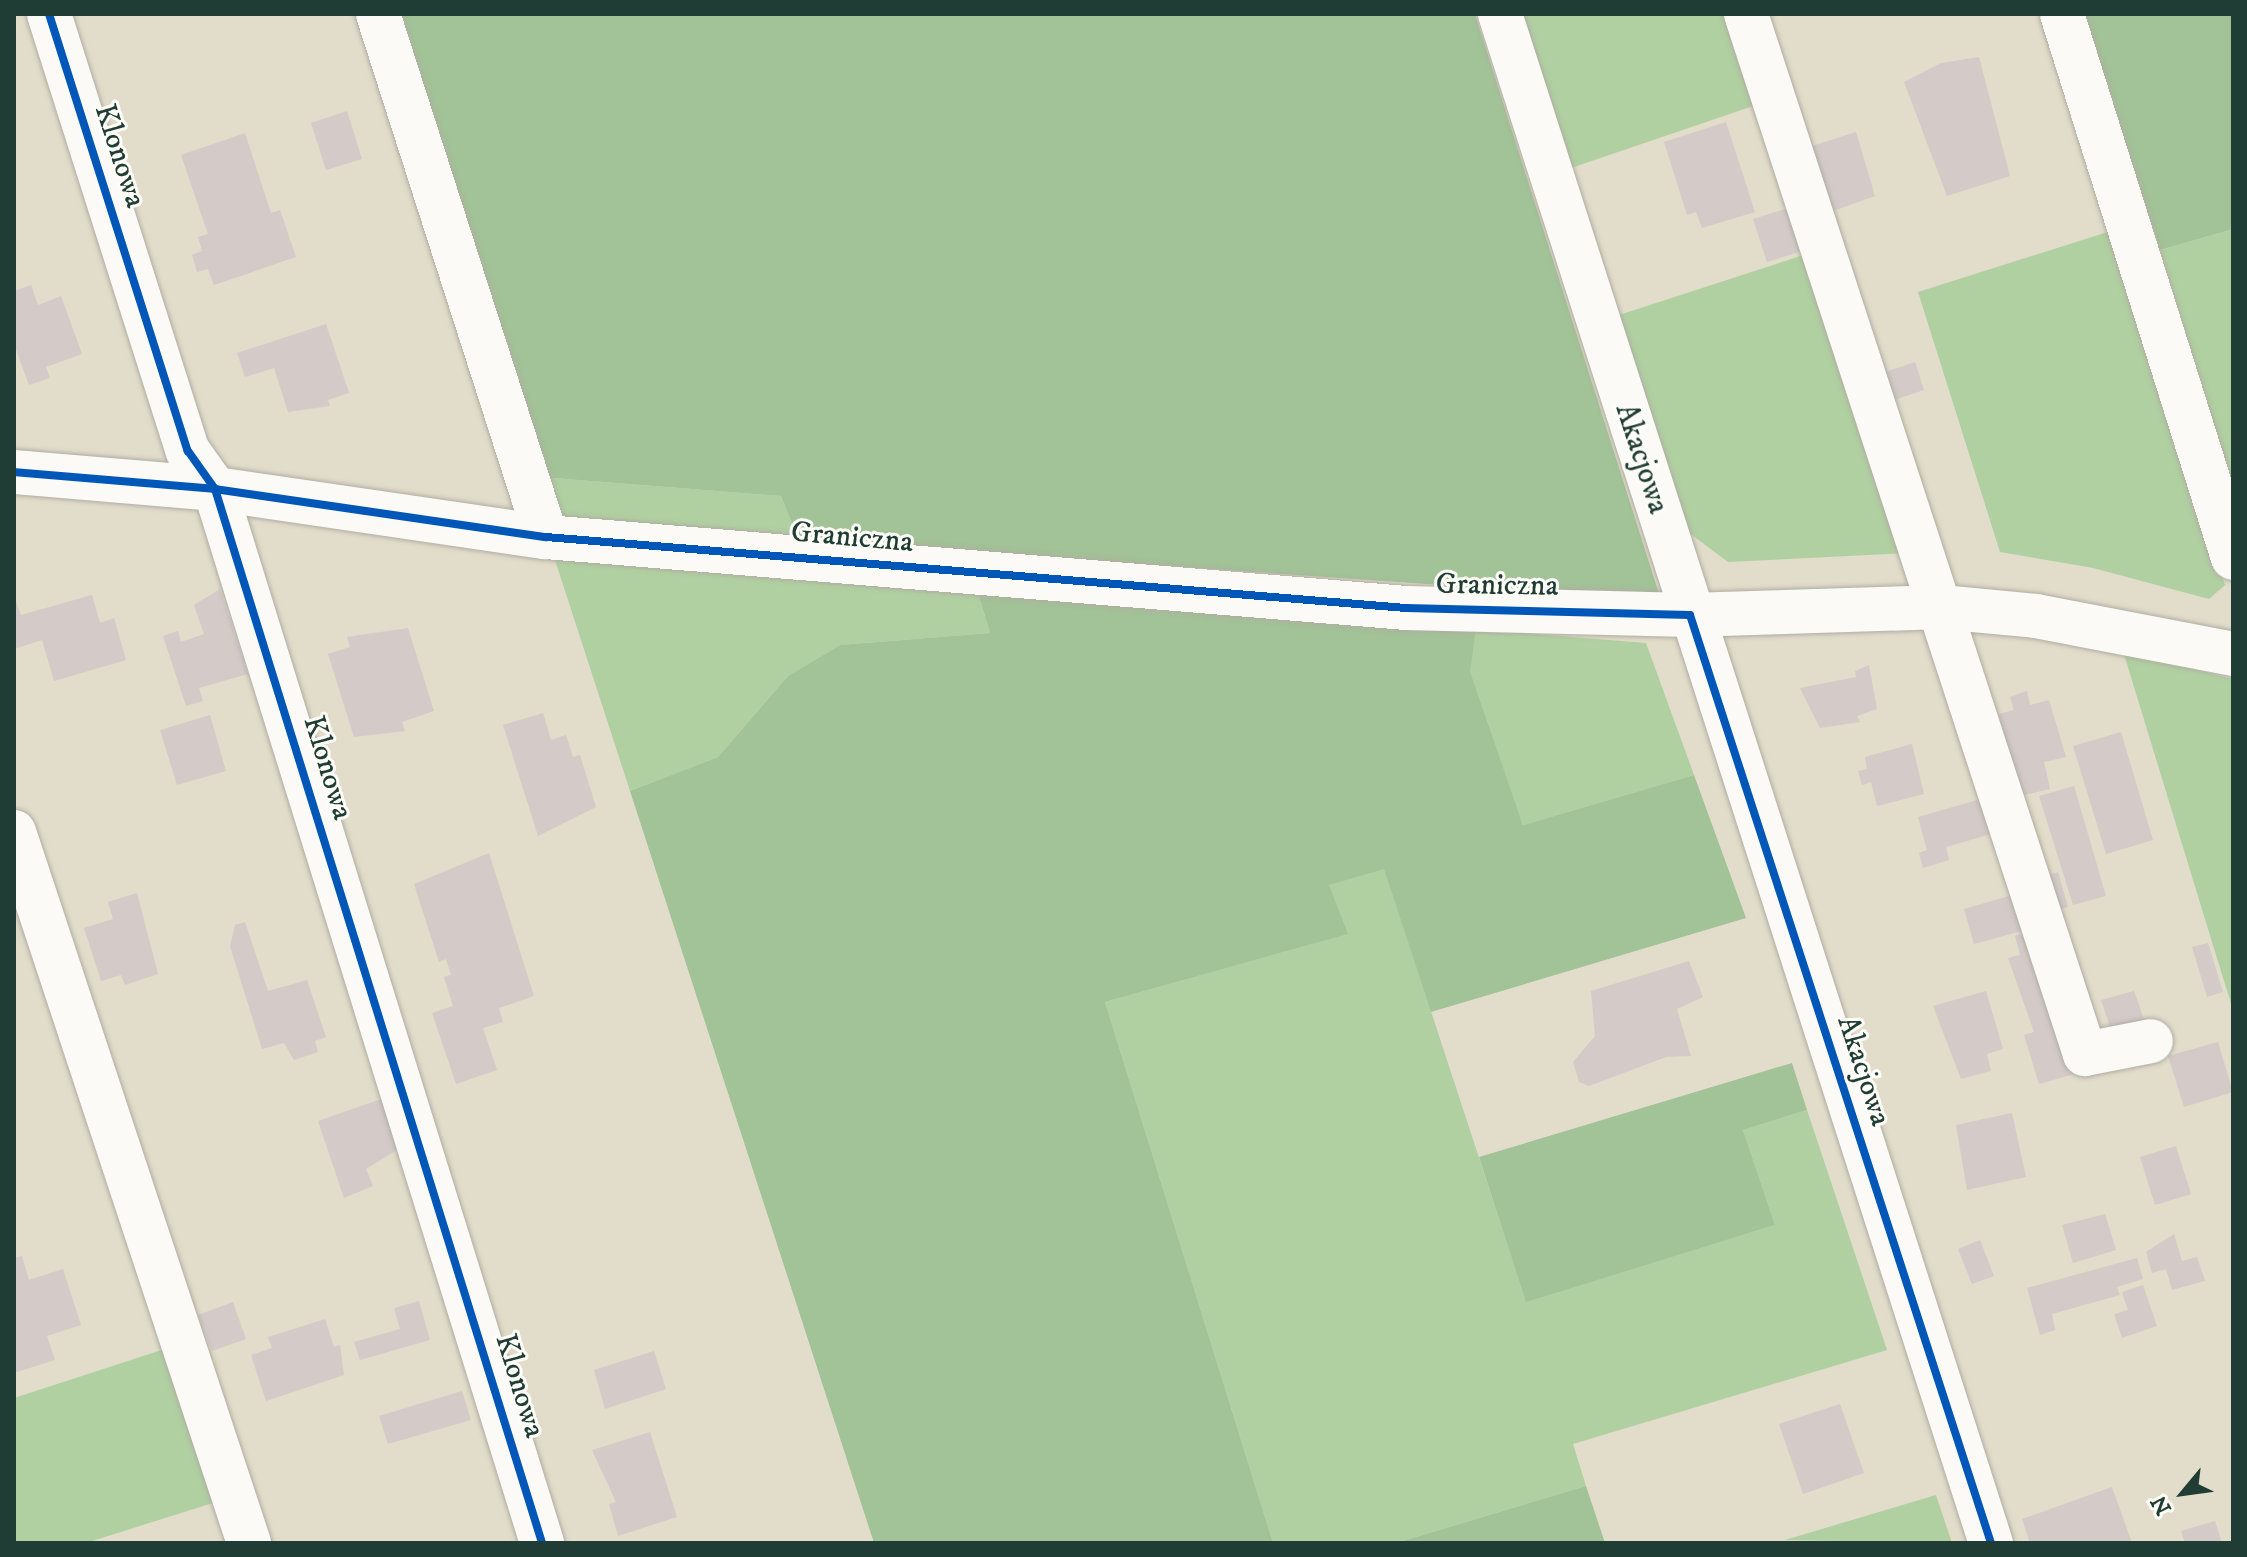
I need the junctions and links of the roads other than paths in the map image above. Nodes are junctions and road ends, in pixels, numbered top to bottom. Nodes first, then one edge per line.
1 (49, 14) edge
2 (378, 14) edge
3 (1500, 14) edge
4 (1746, 14) edge
5 (2062, 14) edge
6 (14, 472) edge
7 (215, 489) junction
8 (546, 537) junction
9 (2233, 558) edge
10 (1941, 607) junction
11 (1690, 615) junction
12 (2233, 654) edge
13 (14, 832) edge
14 (2151, 1041) dead end
15 (249, 1543) edge
16 (542, 1543) edge
17 (1991, 1543) edge

1 - 7 street, Klonowa
2 - 8 street
3 - 11 street, Akacjowa
4 - 10 street
5 - 9 street
6 - 7 street, Graniczna
7 - 8 street, Graniczna
7 - 16 street, Klonowa
8 - 11 street, Graniczna
10 - 11 street, Graniczna
10 - 12 street, Graniczna
10 - 14 street
11 - 17 street, Akacjowa
13 - 15 street

